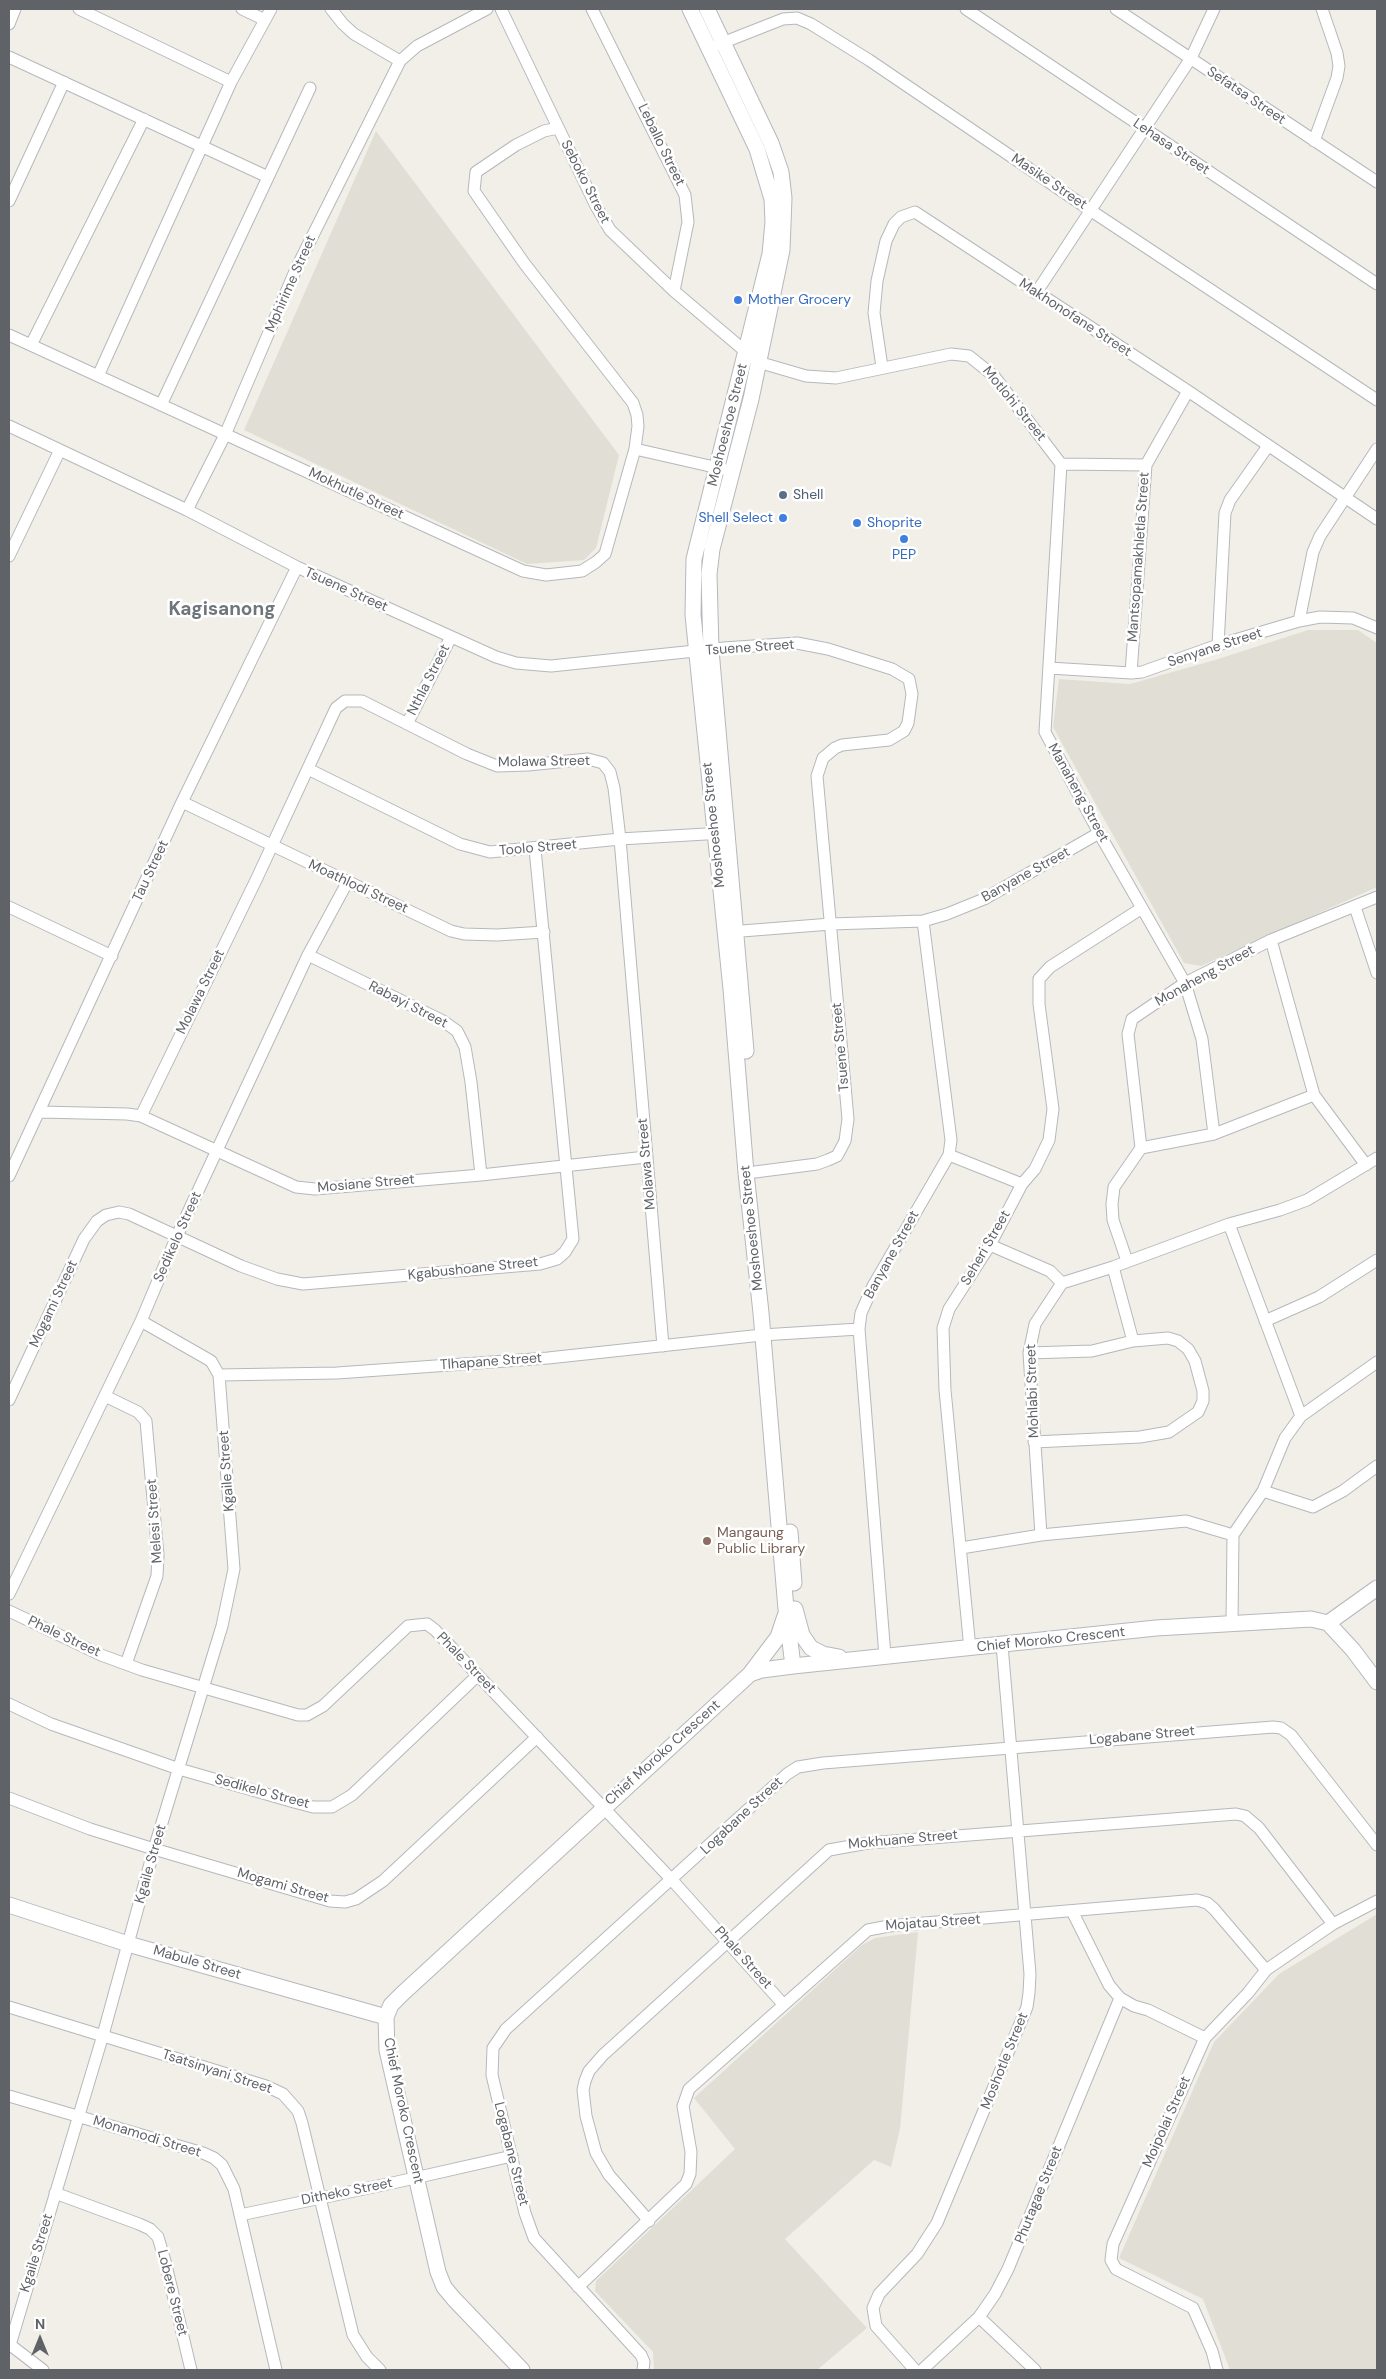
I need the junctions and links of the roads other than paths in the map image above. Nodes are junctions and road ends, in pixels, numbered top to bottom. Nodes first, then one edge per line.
1 (15, 9) edge
2 (80, 9) edge
3 (242, 9) edge
4 (271, 9) edge
5 (331, 9) edge
6 (487, 9) edge
7 (501, 9) edge
8 (592, 9) edge
9 (690, 9) edge
10 (707, 9) edge
11 (966, 9) edge
12 (1116, 9) edge
13 (1214, 9) edge
14 (1322, 9) edge
15 (103, 13) edge
16 (263, 19) junction
17 (9, 24) edge
18 (716, 46) junction
19 (9, 57) edge
20 (1191, 58) junction
21 (400, 61) junction
22 (64, 82) junction
23 (231, 82) junction
24 (310, 88) dead end
25 (144, 119) junction
26 (558, 128) junction
27 (1144, 129) junction
28 (1314, 141) junction
29 (203, 147) junction
30 (268, 177) junction
31 (1377, 182) edge
32 (9, 201) edge
33 (1090, 210) junction
34 (1377, 284) edge
35 (674, 291) junction
36 (1036, 293) junction
37 (9, 335) edge
38 (31, 346) junction
39 (746, 352) junction
40 (758, 362) junction
41 (882, 367) junction
42 (98, 376) junction
43 (1188, 391) junction
44 (1377, 400) edge
45 (161, 405) junction
46 (9, 426) edge
47 (225, 434) junction
48 (1268, 446) junction
49 (635, 449) junction
50 (1377, 449) edge
51 (60, 450) junction
52 (1061, 464) junction
53 (1146, 464) junction
54 (725, 469) junction
55 (1346, 499) junction
56 (187, 510) junction
57 (1377, 519) edge
58 (9, 556) edge
59 (297, 567) junction
60 (1299, 621) junction
61 (1377, 628) edge
62 (451, 637) junction
63 (1218, 645) junction
64 (703, 651) junction
65 (1049, 668) junction
66 (1130, 673) junction
67 (407, 724) junction
68 (308, 769) junction
69 (182, 802) junction
70 (721, 833) junction
71 (1099, 833) junction
72 (620, 839) junction
73 (272, 846) junction
74 (535, 849) junction
75 (348, 881) junction
76 (1377, 897) edge
77 (9, 907) edge
78 (1355, 907) junction
79 (1142, 908) junction
80 (923, 921) junction
81 (831, 924) junction
82 (544, 932) junction
83 (730, 932) junction
84 (1271, 940) junction
85 (112, 956) junction
86 (308, 956) junction
87 (1377, 973) edge
88 (1185, 983) junction
89 (1314, 1095) junction
90 (40, 1112) junction
91 (141, 1116) junction
92 (1214, 1134) junction
93 (1141, 1148) junction
94 (218, 1151) junction
95 (950, 1155) junction
96 (646, 1157) junction
97 (1377, 1158) edge
98 (565, 1165) junction
99 (1366, 1165) junction
100 (755, 1172) junction
101 (481, 1175) junction
102 (9, 1176) edge
103 (1022, 1184) junction
104 (106, 1215) joint
105 (1229, 1224) junction
106 (177, 1236) junction
107 (990, 1245) junction
108 (1377, 1260) edge
109 (1127, 1261) junction
110 (1113, 1267) junction
111 (1062, 1283) junction
112 (141, 1321) junction
113 (1265, 1321) junction
114 (859, 1329) junction
115 (767, 1335) junction
116 (1133, 1341) junction
117 (664, 1346) junction
118 (1029, 1353) junction
119 (1377, 1362) edge
120 (219, 1375) junction
121 (105, 1396) junction
122 (9, 1400) edge
123 (1301, 1416) junction
124 (1034, 1442) junction
125 (1377, 1466) edge
126 (1263, 1492) junction
127 (1041, 1535) junction
128 (1233, 1535) junction
129 (961, 1548) junction
130 (1377, 1588) edge
131 (9, 1594) edge
132 (791, 1609) junction
133 (9, 1611) edge
134 (1232, 1623) junction
135 (1328, 1623) junction
136 (1002, 1646) junction
137 (970, 1649) junction
138 (885, 1656) junction
139 (855, 1660) junction
140 (126, 1664) junction
141 (796, 1665) junction
142 (750, 1674) junction
143 (478, 1675) junction
144 (1377, 1682) edge
145 (203, 1689) junction
146 (9, 1704) edge
147 (537, 1737) junction
148 (1010, 1747) junction
149 (179, 1769) junction
150 (9, 1798) edge
151 (603, 1807) junction
152 (1016, 1830) junction
153 (1377, 1845) edge
154 (154, 1849) junction
155 (672, 1880) junction
156 (1377, 1901) edge
157 (9, 1905) edge
158 (1072, 1911) junction
159 (1025, 1916) junction
160 (1333, 1924) junction
161 (728, 1941) junction
162 (128, 1944) junction
163 (1266, 1970) junction
164 (1120, 1998) junction
165 (783, 2004) junction
166 (9, 2007) edge
167 (386, 2017) junction
168 (103, 2035) junction
169 (1205, 2038) junction
170 (9, 2096) edge
171 (79, 2116) junction
172 (512, 2156) junction
173 (418, 2178) junction
174 (55, 2193) junction
175 (321, 2197) junction
176 (240, 2215) junction
177 (649, 2221) junction
178 (578, 2287) junction
179 (979, 2317) junction
180 (9, 2344) edge
181 (43, 2370) edge
182 (191, 2370) edge
183 (276, 2370) edge
184 (380, 2370) edge
185 (522, 2370) edge
186 (643, 2370) edge
187 (915, 2370) edge
188 (922, 2370) edge
189 (1035, 2370) edge
190 (1217, 2370) edge

1 - 17 street
2 - 15 street
3 - 16 street
4 - 16 street
5 - 21 street
6 - 21 street
7 - 26 street, Seboko Street
8 - 35 street, Leballo Street
9 - 18 street, Moshoeshoe Street
10 - 18 street, Moshoeshoe Street
11 - 27 street, Lehasa Street
12 - 20 street, Sefatsa Street
13 - 20 street
14 - 28 street
15 - 23 street
16 - 23 street
18 - 33 street, Masike Street
18 - 39 street, Moshoeshoe Street
18 - 40 street, Moshoeshoe Street
19 - 22 street
20 - 27 street
20 - 28 street, Sefatsa Street
21 - 47 street, Mphirime Street
22 - 25 street
22 - 32 street
23 - 29 street
24 - 30 street
25 - 29 street
25 - 38 street
26 - 35 street, Seboko Street
26 - 49 street, Mokhutle Street
27 - 33 street
27 - 34 street, Lehasa Street
28 - 31 street, Sefatsa Street
29 - 30 street
29 - 42 street
30 - 45 street
33 - 36 street
33 - 44 street, Masike Street
35 - 39 street, Seboko Street
36 - 41 street, Makhonofane Street
36 - 43 street, Makhonofane Street
37 - 38 street, Mokhutle Street
38 - 42 street, Mokhutle Street
39 - 40 street, Seboko Street
39 - 54 street, Moshoeshoe Street
40 - 41 street, Motlohi Street
40 - 54 street, Moshoeshoe Street
41 - 52 street, Motlohi Street
42 - 45 street, Mokhutle Street
43 - 48 street, Makhonofane Street
43 - 53 street, Mantsopamakhletla Street
45 - 47 street, Mokhutle Street
46 - 51 street, Tsuene Street
47 - 49 street, Mokhutle Street
47 - 56 street, Mphirime Street
48 - 55 street, Makhonofane Street
48 - 63 street
49 - 54 street
50 - 55 street
51 - 56 street, Tsuene Street
51 - 58 street
52 - 53 street
52 - 65 street, Manaheng Street
53 - 66 street, Mantsopamakhletla Street
54 - 64 street, Moshoeshoe Street
55 - 57 street, Makhonofane Street
55 - 60 street
56 - 59 street, Tsuene Street
59 - 62 street, Tsuene Street
59 - 69 street, Tau Street
60 - 61 street, Senyane Street
60 - 63 street, Senyane Street
62 - 64 street, Tsuene Street
62 - 67 street, Nthla Street
63 - 66 street, Senyane Street
64 - 70 street, Moshoeshoe Street
64 - 81 street, Tsuene Street
65 - 66 street, Senyane Street
65 - 71 street, Manaheng Street
67 - 68 street, Molawa Street
67 - 72 street, Molawa Street
68 - 73 street, Molawa Street
68 - 74 street, Toolo Street
69 - 73 street, Moathlodi Street
69 - 85 street, Tau Street
70 - 72 street, Toolo Street
70 - 83 street, Moshoeshoe Street
71 - 79 street, Manaheng Street
71 - 80 street, Banyane Street
72 - 74 street, Toolo Street
72 - 96 street, Molawa Street
73 - 75 street, Moathlodi Street
73 - 91 street, Molawa Street
74 - 82 street, Kgabushoane Street
75 - 82 street, Moathlodi Street
75 - 86 street, Sedikelo Street
76 - 78 street, Monaheng Street
77 - 85 street
78 - 84 street, Monaheng Street
78 - 87 street
79 - 88 street, Manaheng Street
79 - 103 street, Seheri Street
80 - 81 street, Banyane Street
80 - 95 street
81 - 83 street, Banyane Street
81 - 100 street, Tsuene Street
82 - 98 street, Kgabushoane Street
83 - 100 street, Moshoeshoe Street
83 - 115 street, Moshoeshoe Street
84 - 88 street, Monaheng Street
84 - 89 street
85 - 90 street, Tau Street
86 - 94 street, Sedikelo Street
86 - 101 street, Rabayi Street
88 - 92 street, Manaheng Street
88 - 93 street, Monaheng Street
89 - 92 street
89 - 99 street
90 - 91 street, Mosiane Street
90 - 102 street, Tau Street
91 - 94 street, Mosiane Street
92 - 93 street
93 - 109 street
94 - 101 street, Mosiane Street
94 - 106 street, Sedikelo Street
95 - 103 street
95 - 114 street, Banyane Street
96 - 98 street, Mosiane Street
96 - 117 street, Molawa Street
97 - 99 street
98 - 101 street, Mosiane Street
98 - 106 street, Kgabushoane Street
99 - 105 street
100 - 115 street, Moshoeshoe Street
103 - 107 street, Seheri Street
104 - 106 street, Kgabushoane Street
104 - 122 street, Mogami Street
105 - 109 street
105 - 113 street
106 - 112 street, Sedikelo Street
107 - 111 street
107 - 129 street, Seheri Street
108 - 113 street
109 - 110 street
110 - 111 street
110 - 116 street
111 - 118 street, Mohlabi Street
112 - 120 street
112 - 121 street, Sedikelo Street
113 - 123 street
114 - 115 street, Tlhapane Street
114 - 138 street, Banyane Street
115 - 117 street, Tlhapane Street
115 - 132 street, Moshoeshoe Street
116 - 118 street
116 - 124 street
117 - 120 street, Tlhapane Street
118 - 124 street, Mohlabi Street
119 - 123 street
120 - 145 street, Kgaile Street
121 - 131 street, Sedikelo Street
121 - 140 street, Melesi Street
123 - 126 street
124 - 127 street, Mohlabi Street
125 - 126 street
126 - 128 street
127 - 128 street
127 - 129 street
128 - 134 street
129 - 137 street, Seheri Street
130 - 135 street
132 - 139 street
132 - 141 street, Moshoeshoe Street
132 - 142 street
133 - 140 street, Phale Street
134 - 135 street, Chief Moroko Crescent
134 - 136 street, Chief Moroko Crescent
135 - 144 street
136 - 137 street, Chief Moroko Crescent
136 - 148 street, Moshotle Street
137 - 138 street, Chief Moroko Crescent
138 - 139 street, Chief Moroko Crescent
139 - 141 street, Chief Moroko Crescent
140 - 145 street, Phale Street
141 - 142 street, Chief Moroko Crescent
142 - 151 street, Chief Moroko Crescent
143 - 145 street, Phale Street
143 - 147 street, Phale Street
143 - 149 street, Sedikelo Street
145 - 149 street, Kgaile Street
146 - 149 street, Sedikelo Street
147 - 151 street, Phale Street
147 - 154 street, Mogami Street
148 - 152 street, Moshotle Street
148 - 153 street, Logabane Street
148 - 155 street, Logabane Street
149 - 154 street, Kgaile Street
150 - 154 street, Mogami Street
151 - 155 street, Phale Street
151 - 167 street, Chief Moroko Crescent
152 - 159 street, Moshotle Street
152 - 160 street, Mokhuane Street
152 - 161 street, Mokhuane Street
154 - 162 street, Kgaile Street
155 - 161 street, Phale Street
155 - 172 street, Logabane Street
156 - 160 street, Moipolai Street
157 - 162 street, Mabule Street
158 - 159 street, Mojatau Street
158 - 163 street, Mojatau Street
158 - 164 street
159 - 165 street, Mojatau Street
159 - 187 street, Moshotle Street
160 - 163 street, Moipolai Street
161 - 165 street, Phale Street
161 - 177 street, Mokhuane Street
162 - 167 street, Mabule Street
162 - 168 street, Kgaile Street
163 - 169 street, Moipolai Street
164 - 169 street
164 - 179 street, Phutagae Street
165 - 177 street, Mojatau Street
166 - 168 street, Tsatsinyani Street
167 - 173 street, Chief Moroko Crescent
168 - 171 street, Kgaile Street
168 - 175 street, Tsatsinyani Street
169 - 190 street, Moipolai Street
170 - 171 street, Monamodi Street
171 - 174 street, Kgaile Street
171 - 176 street, Monamodi Street
172 - 173 street, Ditheko Street
172 - 178 street, Logabane Street
173 - 175 street, Ditheko Street
173 - 185 street, Chief Moroko Crescent
174 - 180 street, Kgaile Street
174 - 182 street, Lobere Street
175 - 176 street, Ditheko Street
175 - 184 street, Tsatsinyani Street
176 - 183 street, Monamodi Street
177 - 178 street, Mojatau Street
178 - 186 street, Logabane Street
179 - 188 street, Phutagae Street
179 - 189 street
180 - 181 street

